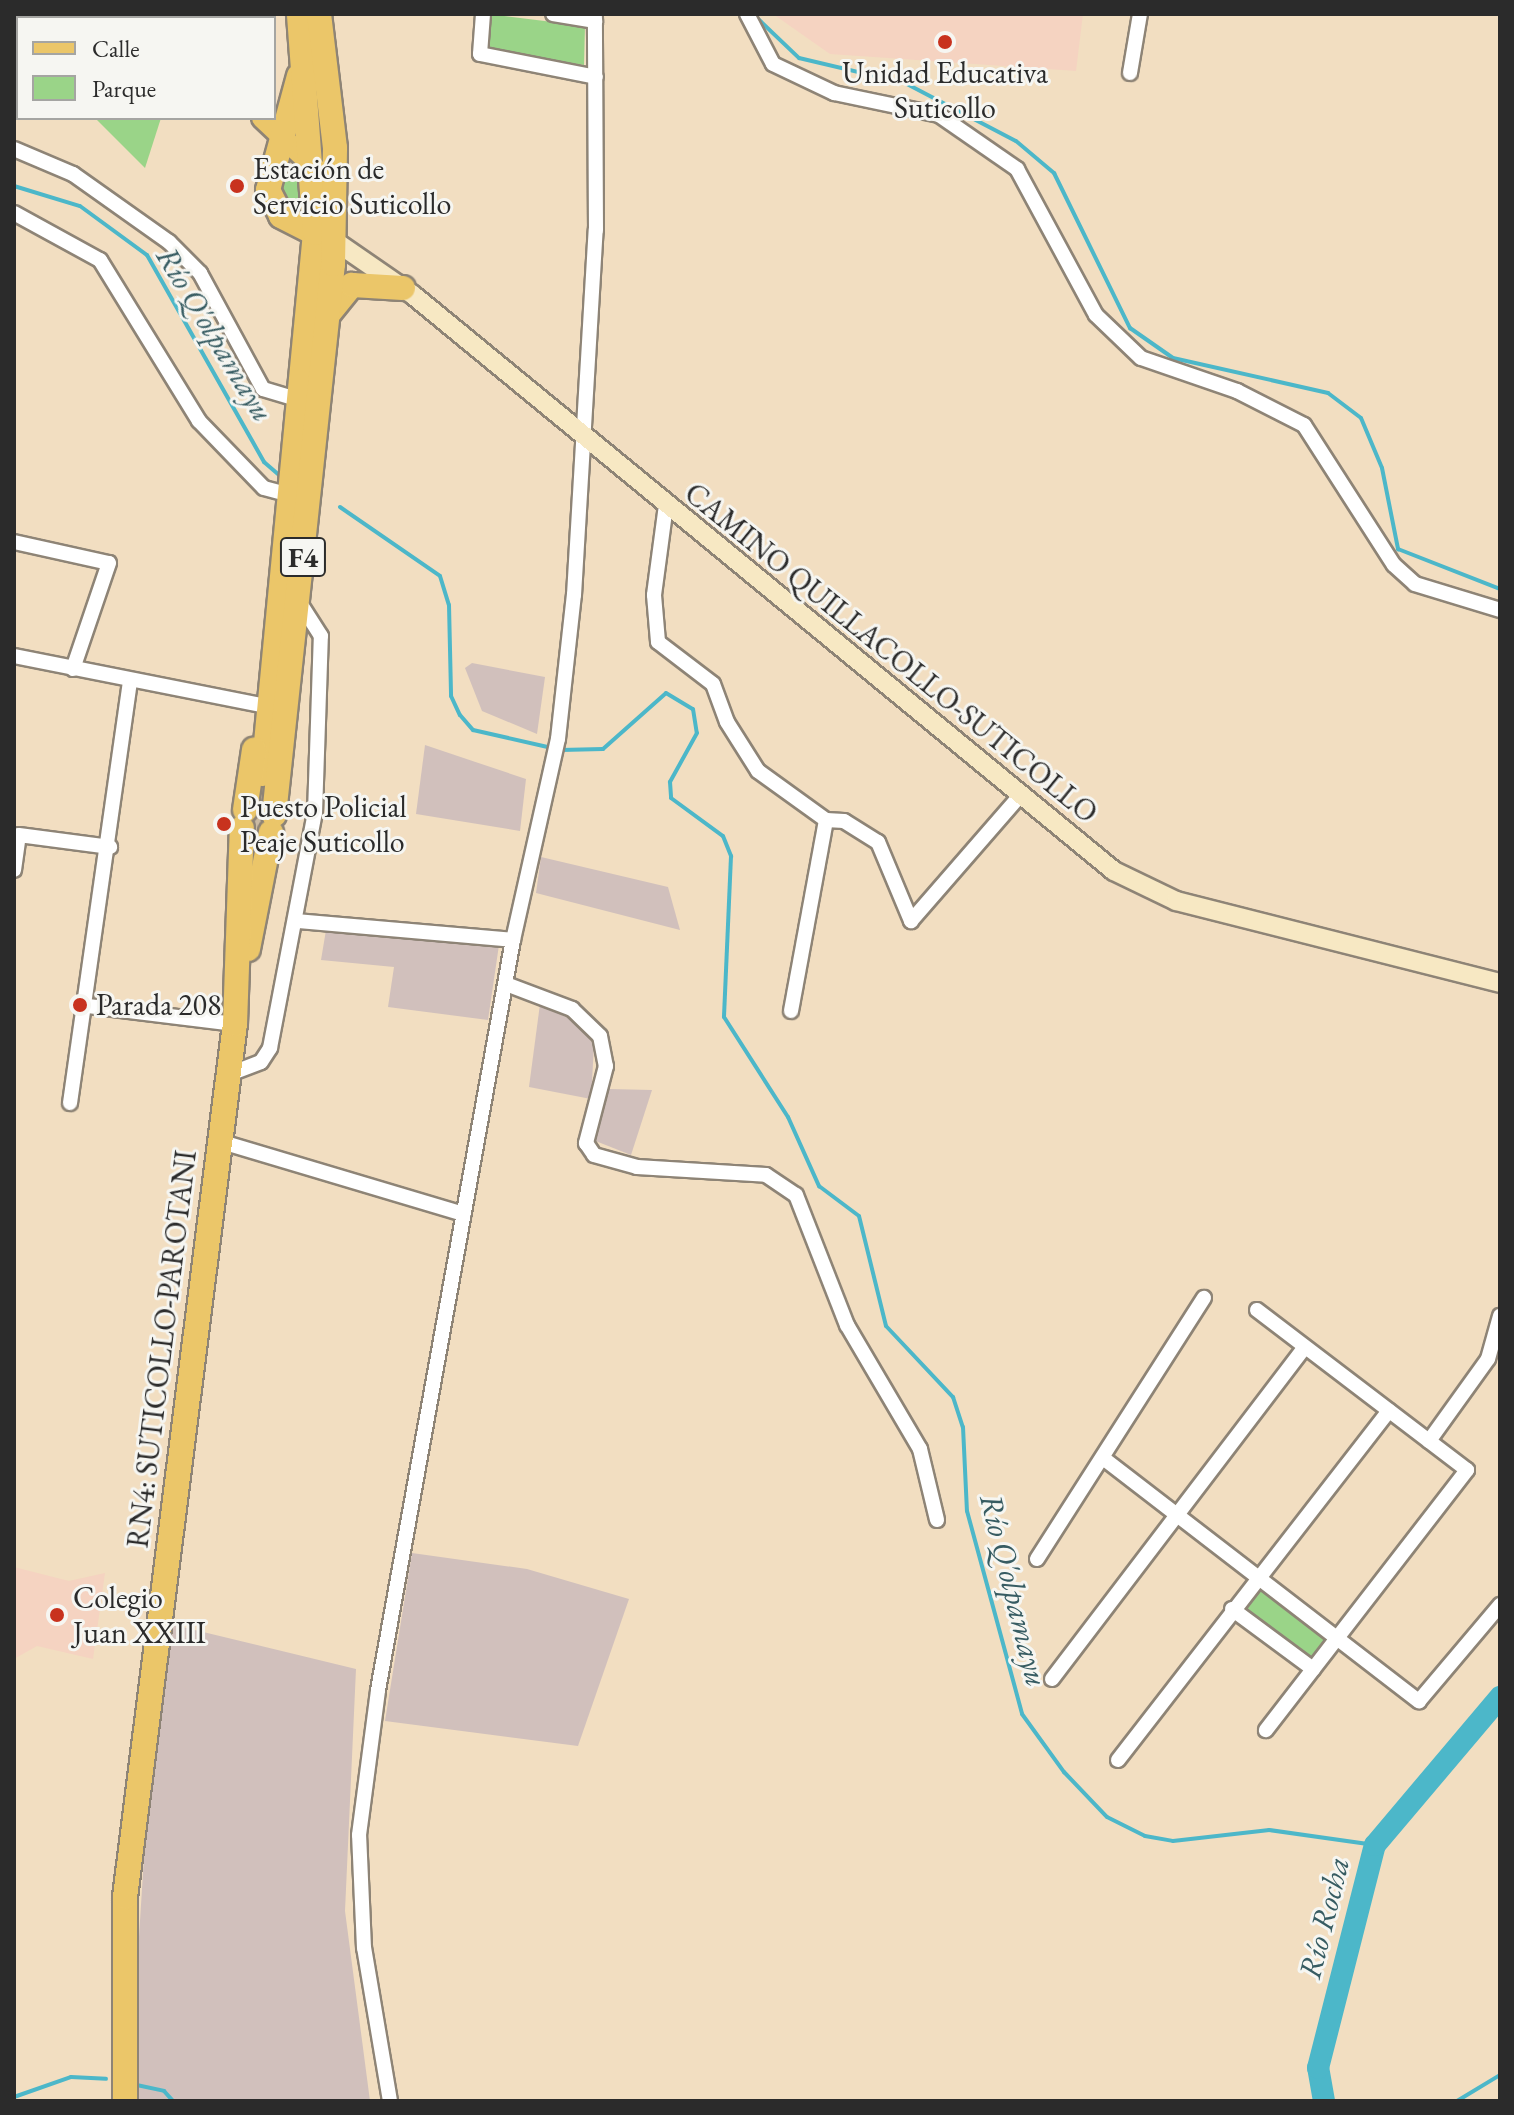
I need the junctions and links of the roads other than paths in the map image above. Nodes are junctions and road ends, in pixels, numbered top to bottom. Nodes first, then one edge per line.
1 (299, 14) edge
2 (319, 14) edge
3 (483, 14) edge
4 (553, 14) edge
5 (747, 14) edge
6 (1140, 14) edge
7 (595, 18) edge
8 (1130, 73) dead end
9 (299, 77) junction
10 (596, 77) junction
11 (276, 106) edge
12 (261, 120) edge
13 (262, 120) edge
14 (283, 139) junction
15 (14, 149) edge
16 (273, 167) junction
17 (316, 169) junction
18 (336, 187) junction
19 (14, 213) edge
20 (288, 223) junction
21 (325, 235) junction
22 (403, 288) junction
23 (330, 312) junction
24 (310, 327) junction
25 (304, 401) junction
26 (580, 436) junction
27 (293, 496) junction
28 (666, 505) junction
29 (14, 542) edge
30 (298, 600) junction
31 (1500, 610) edge
32 (14, 656) edge
33 (73, 669) junction
34 (130, 683) junction
35 (266, 706) junction
36 (1018, 798) junction
37 (826, 820) junction
38 (258, 822) junction
39 (110, 847) junction
40 (14, 870) edge
41 (297, 921) junction
42 (513, 940) junction
43 (1500, 983) edge
44 (506, 984) junction
45 (238, 987) junction
46 (88, 1006) junction
47 (791, 1011) dead end
48 (235, 1024) junction
49 (227, 1075) junction
50 (70, 1103) dead end
51 (222, 1142) junction
52 (464, 1214) junction
53 (1204, 1298) dead end
54 (1257, 1310) dead end
55 (1500, 1316) edge
56 (1305, 1347) junction
57 (1389, 1411) junction
58 (1429, 1441) junction
59 (1103, 1458) junction
60 (1175, 1514) junction
61 (937, 1520) dead end
62 (1037, 1559) dead end
63 (1257, 1576) junction
64 (1500, 1605) edge
65 (1232, 1609) junction
66 (1339, 1638) junction
67 (1313, 1669) junction
68 (1052, 1679) dead end
69 (1266, 1730) dead end
70 (1118, 1760) dead end
71 (125, 2101) edge
72 (390, 2101) edge

1 - 9 highway, F4
2 - 18 highway, F4
3 - 10 street
4 - 7 street
5 - 31 street
6 - 8 street
7 - 10 street
9 - 11 highway
9 - 14 highway
9 - 17 highway, F4
10 - 26 street
12 - 16 main road
13 - 14 main road
14 - 16 highway
14 - 17 main road
15 - 25 street
16 - 20 highway
17 - 18 main road
17 - 21 highway, F4
18 - 21 highway, F4
19 - 27 street
20 - 21 highway
20 - 24 highway
21 - 22 main road, CAMINO QUILLACOLLO-SUTICOLLO
21 - 23 highway, F4
21 - 24 highway, F4
22 - 23 highway
22 - 26 main road, CAMINO QUILLACOLLO-SUTICOLLO
23 - 30 highway, F4
24 - 25 highway, F4
25 - 27 highway, F4
26 - 28 main road, CAMINO QUILLACOLLO-SUTICOLLO
26 - 42 street
27 - 35 highway, F4
28 - 36 main road, CAMINO QUILLACOLLO-SUTICOLLO
28 - 37 street
29 - 33 street
30 - 38 highway, F4
30 - 41 street
32 - 33 street
33 - 34 street
34 - 35 street
34 - 39 street
35 - 38 highway, F4
36 - 37 street
36 - 43 main road, CAMINO QUILLACOLLO-SUTICOLLO
37 - 47 street
38 - 45 highway, RN4: SUTICOLLO-PAROTANI / F4
38 - 45 highway, RN4: SUTICOLLO-PAROTANI / F4
39 - 40 street
39 - 46 street
41 - 42 street
41 - 49 street
42 - 44 street
44 - 52 street
44 - 61 street
45 - 48 highway, RN4: SUTICOLLO-PAROTANI / F4
46 - 48 street
46 - 50 street
48 - 49 highway, RN4: SUTICOLLO-PAROTANI / F4
49 - 51 highway, RN4: SUTICOLLO-PAROTANI / F4
51 - 52 street
51 - 71 highway, RN4: SUTICOLLO-PAROTANI / F4
52 - 72 street
53 - 59 street
54 - 56 street
55 - 58 street
56 - 57 street
56 - 60 street
57 - 58 street
57 - 63 street
58 - 66 street
59 - 60 street
59 - 62 street
60 - 63 street
60 - 68 street
63 - 65 street
63 - 66 street
64 - 66 street
65 - 67 street
65 - 70 street
66 - 67 street
67 - 69 street

